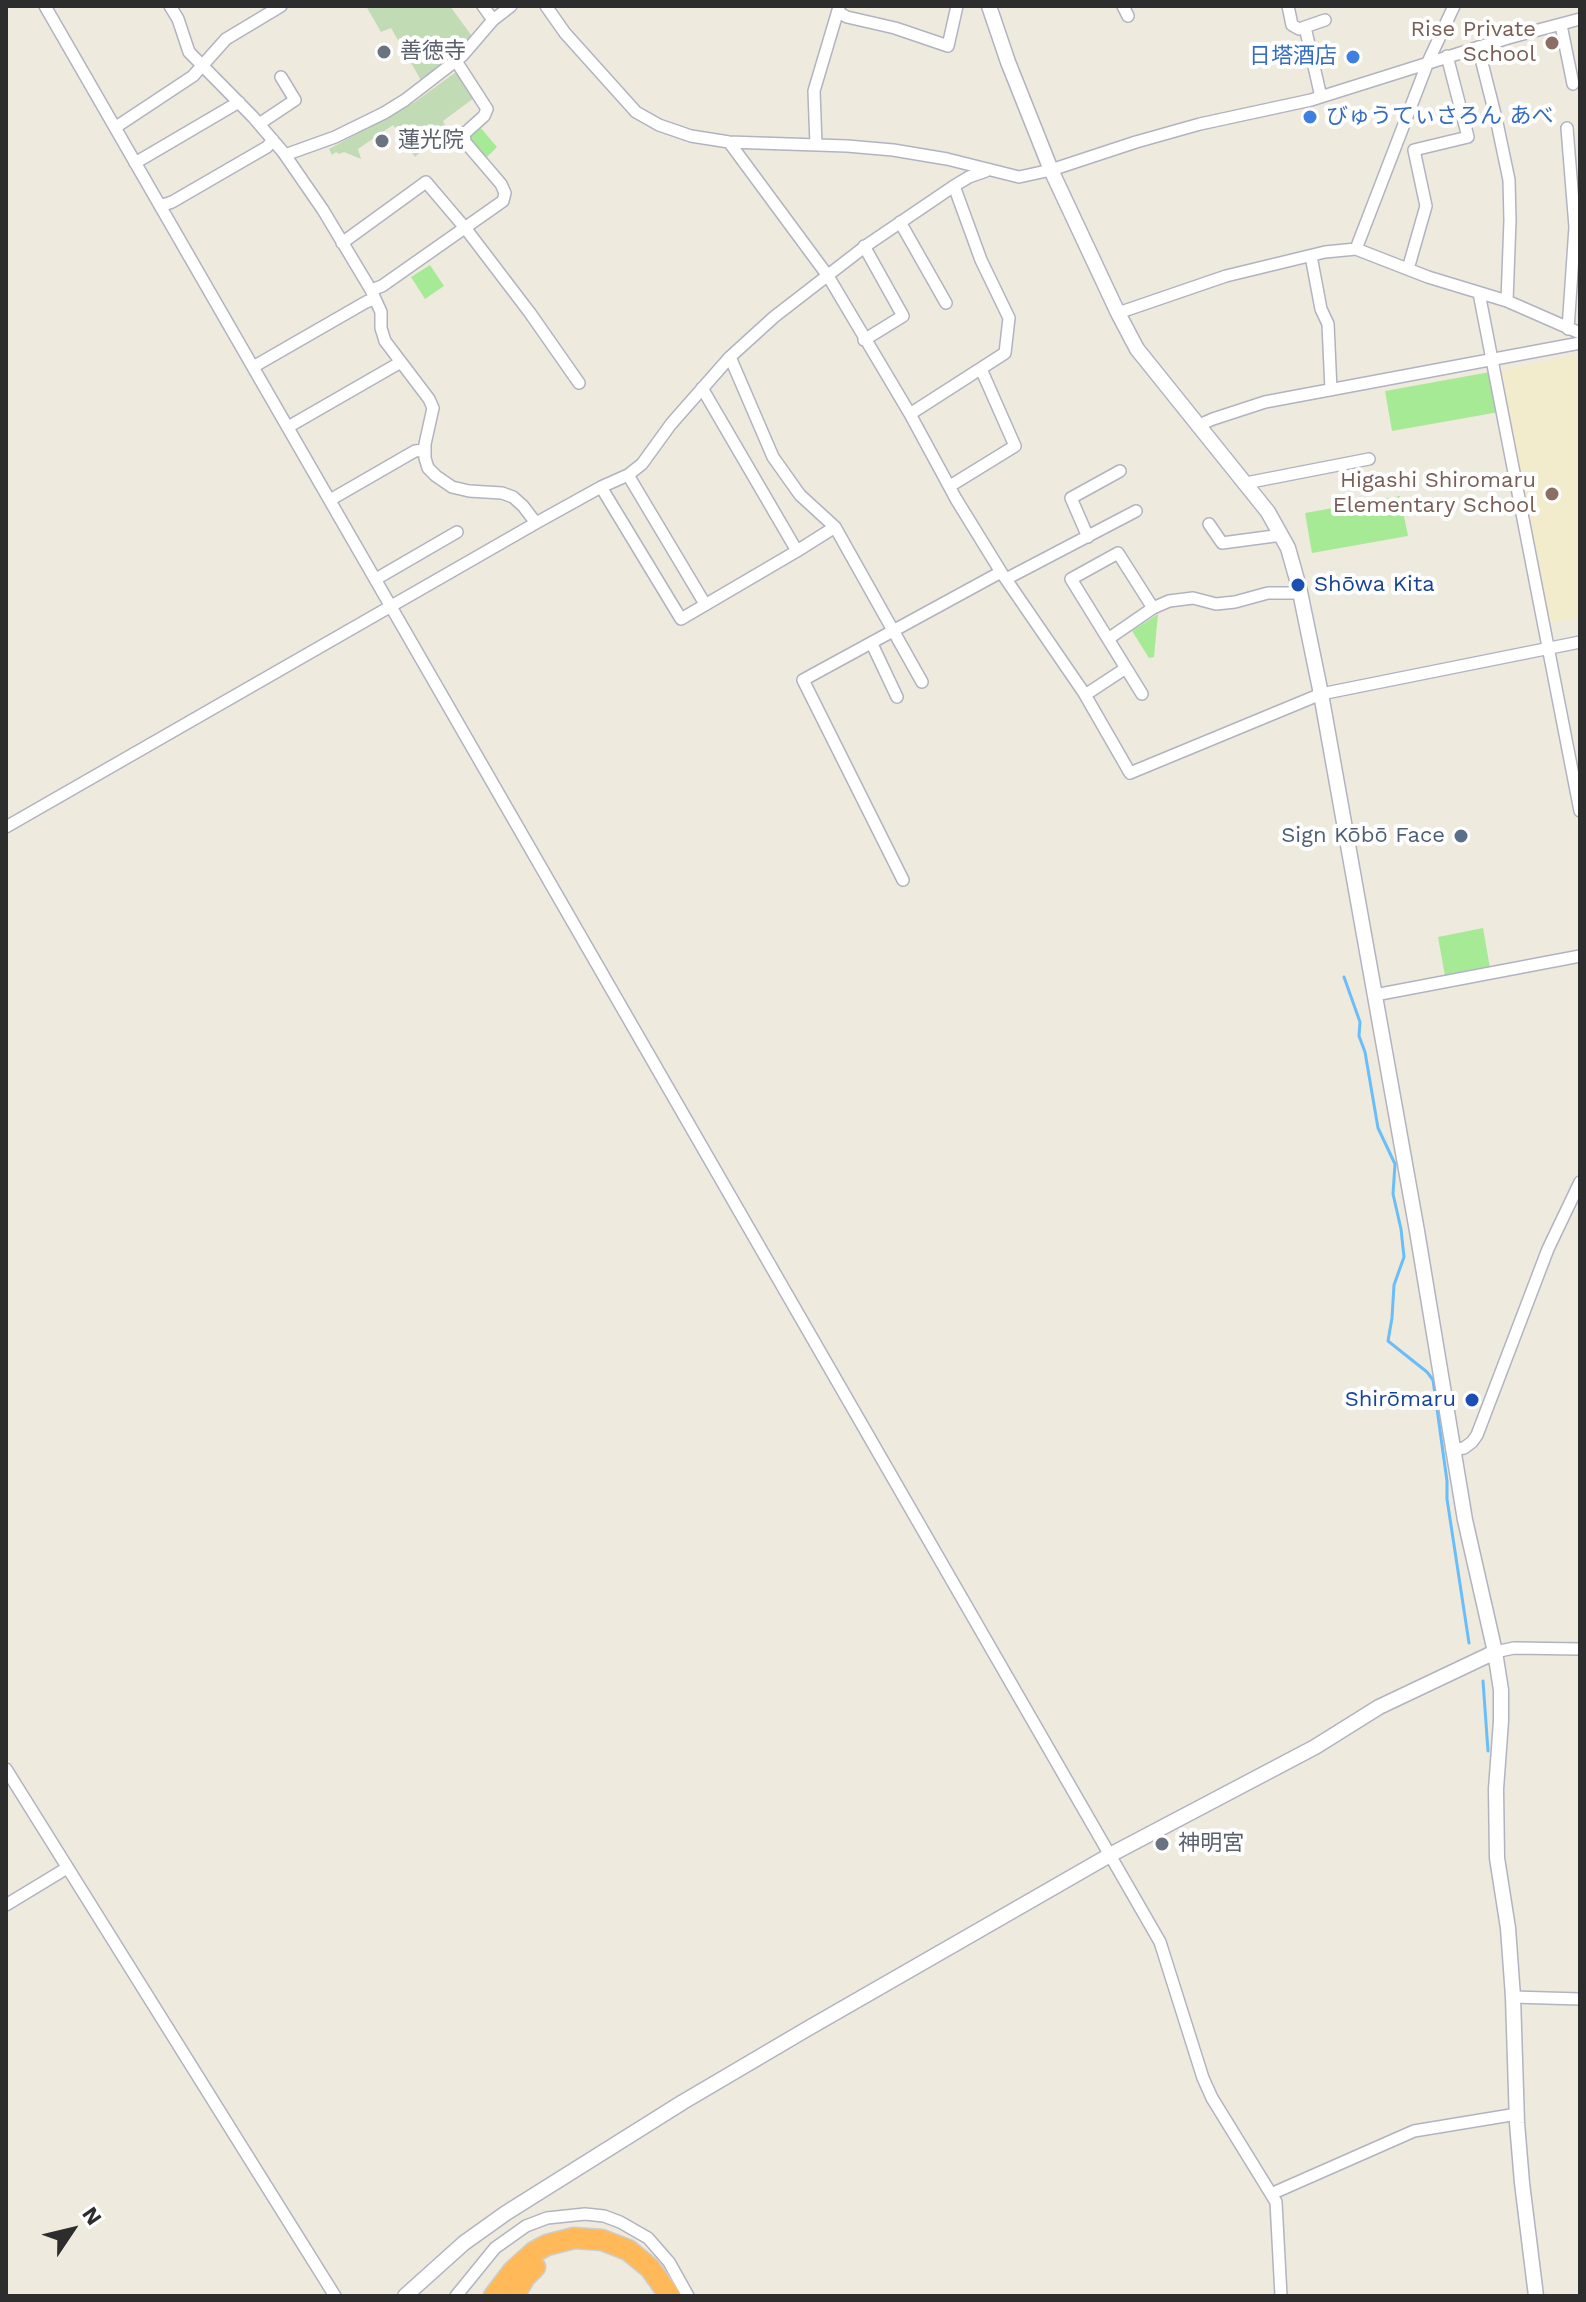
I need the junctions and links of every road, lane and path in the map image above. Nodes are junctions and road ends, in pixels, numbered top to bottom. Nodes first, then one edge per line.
1 (45, 6) edge
2 (170, 6) edge
3 (281, 6) edge
4 (483, 6) edge
5 (511, 6) edge
6 (546, 6) edge
7 (957, 6) edge
8 (989, 6) edge
9 (1288, 6) edge
10 (1454, 6) edge
11 (839, 9) edge
12 (1580, 19) edge
13 (493, 20) junction
14 (1325, 20) dead end
15 (1561, 25) junction
16 (1305, 27) junction
17 (1478, 47) junction
18 (1447, 56) junction
19 (456, 61) junction
20 (1428, 62) junction
21 (204, 65) junction
22 (281, 77) dead end
23 (1573, 84) dead end
24 (1321, 97) junction
25 (239, 102) junction
26 (259, 124) junction
27 (116, 127) junction
28 (1567, 128) dead end
29 (273, 140) junction
30 (729, 142) junction
31 (816, 145) junction
32 (285, 155) junction
33 (135, 163) junction
34 (1051, 170) junction
35 (986, 171) junction
36 (954, 186) junction
37 (160, 206) junction
38 (900, 222) junction
39 (1578, 227) edge
40 (466, 229) junction
41 (342, 243) junction
42 (864, 246) junction
43 (1356, 249) junction
44 (1311, 256) junction
45 (1408, 269) junction
46 (828, 276) junction
47 (1479, 293) junction
48 (372, 295) junction
49 (1507, 301) junction
50 (946, 303) dead end
51 (1118, 313) junction
52 (1574, 331) edge
53 (864, 340) junction
54 (1580, 343) edge
55 (730, 357) junction
56 (1493, 360) junction
57 (401, 362) junction
58 (253, 367) junction
59 (981, 369) junction
60 (579, 383) dead end
61 (702, 388) junction
62 (1331, 390) junction
63 (910, 414) junction
64 (1197, 426) junction
65 (288, 427) junction
66 (425, 450) junction
67 (1369, 459) dead end
68 (1120, 471) dead end
69 (628, 475) junction
70 (1247, 485) junction
71 (950, 486) junction
72 (601, 487) junction
73 (330, 500) junction
74 (1136, 511) dead end
75 (536, 523) junction
76 (1209, 524) dead end
77 (835, 527) junction
78 (457, 532) dead end
79 (1282, 535) junction
80 (1088, 537) junction
81 (797, 551) junction
82 (1004, 575) junction
83 (376, 579) junction
84 (1301, 593) junction
85 (705, 604) junction
86 (391, 606) junction
87 (1153, 608) junction
88 (895, 631) junction
89 (1108, 639) junction
90 (1580, 642) edge
91 (872, 644) junction
92 (1550, 647) junction
93 (1126, 668) junction
94 (922, 682) dead end
95 (1142, 694) dead end
96 (1321, 694) junction
97 (1085, 695) junction
98 (897, 697) dead end
99 (1580, 811) edge
100 (6, 827) edge
101 (903, 880) dead end
102 (1580, 956) edge
103 (1375, 995) junction
104 (1580, 1182) edge
105 (1452, 1450) junction
106 (1580, 1649) edge
107 (1495, 1652) junction
108 (6, 1769) edge
109 (1110, 1855) junction
110 (67, 1868) junction
111 (6, 1905) edge
112 (1513, 1997) junction
113 (1580, 1999) edge
114 (1517, 2114) junction
115 (1271, 2194) junction
116 (335, 2296) edge
117 (405, 2296) edge
118 (456, 2296) edge
119 (494, 2296) edge
120 (514, 2296) edge
121 (657, 2296) edge
122 (670, 2296) edge
123 (688, 2296) edge
124 (1281, 2296) edge
125 (1536, 2296) edge

1 - 27 street
2 - 21 street
3 - 21 street
4 - 13 street
5 - 13 street
6 - 30 street
7 - 11 street
8 - 34 street
9 - 16 street
10 - 20 street
11 - 31 street
12 - 15 street
13 - 19 street
14 - 16 street
15 - 17 street
15 - 23 street
16 - 24 street
17 - 18 street
17 - 49 street
18 - 20 street
18 - 45 street
19 - 32 street
19 - 40 street
20 - 24 street
20 - 43 street
21 - 25 street
21 - 27 street
22 - 26 street
24 - 34 street
25 - 26 street
25 - 33 street
26 - 29 street
27 - 33 street
28 - 39 street
29 - 32 street
29 - 37 street
30 - 31 street
30 - 46 street
31 - 35 street
32 - 41 street
33 - 37 street
34 - 35 street
34 - 51 street
35 - 36 street
36 - 38 street
36 - 59 street
37 - 58 street
38 - 42 street
38 - 50 street
39 - 52 street
40 - 41 street
40 - 48 street
40 - 60 street
41 - 48 street
42 - 46 street
42 - 53 street
43 - 44 street
43 - 45 street
44 - 51 street
44 - 62 street
45 - 47 street
46 - 53 street
46 - 55 street
47 - 49 street
47 - 56 street
48 - 57 street
48 - 58 street
49 - 52 street
51 - 64 street
53 - 63 street
54 - 56 street
55 - 61 street
55 - 77 street
56 - 62 street
56 - 92 street
57 - 65 street
57 - 66 street
58 - 65 street
59 - 63 street
59 - 71 street
61 - 69 street
61 - 81 street
62 - 64 street
63 - 71 street
64 - 70 street
65 - 73 street
66 - 73 street
66 - 75 street
67 - 70 street
68 - 80 street
69 - 72 street
69 - 85 street
70 - 79 street
71 - 82 street
72 - 75 street
72 - 85 street
73 - 83 street
74 - 80 street
75 - 86 street
76 - 79 street
77 - 81 street
77 - 88 street
78 - 83 street
79 - 84 street
80 - 82 street
81 - 85 street
82 - 88 street
82 - 97 street
83 - 86 street
84 - 87 street
84 - 96 street
86 - 100 street
86 - 109 street
87 - 89 street
87 - 89 street
88 - 91 street
88 - 94 street
89 - 93 street
90 - 92 street
91 - 98 street
91 - 101 street
92 - 96 street
92 - 99 street
93 - 95 street
93 - 97 street
96 - 97 street
96 - 103 street
102 - 103 street
103 - 105 street
104 - 105 street
105 - 107 street
106 - 107 street
107 - 109 street
107 - 112 street
108 - 110 street
109 - 115 street
109 - 117 street
110 - 111 street
110 - 116 street
112 - 113 street
112 - 114 street
114 - 115 street
114 - 125 street
115 - 124 street
118 - 123 street
119 - 122 highway
120 - 121 highway

